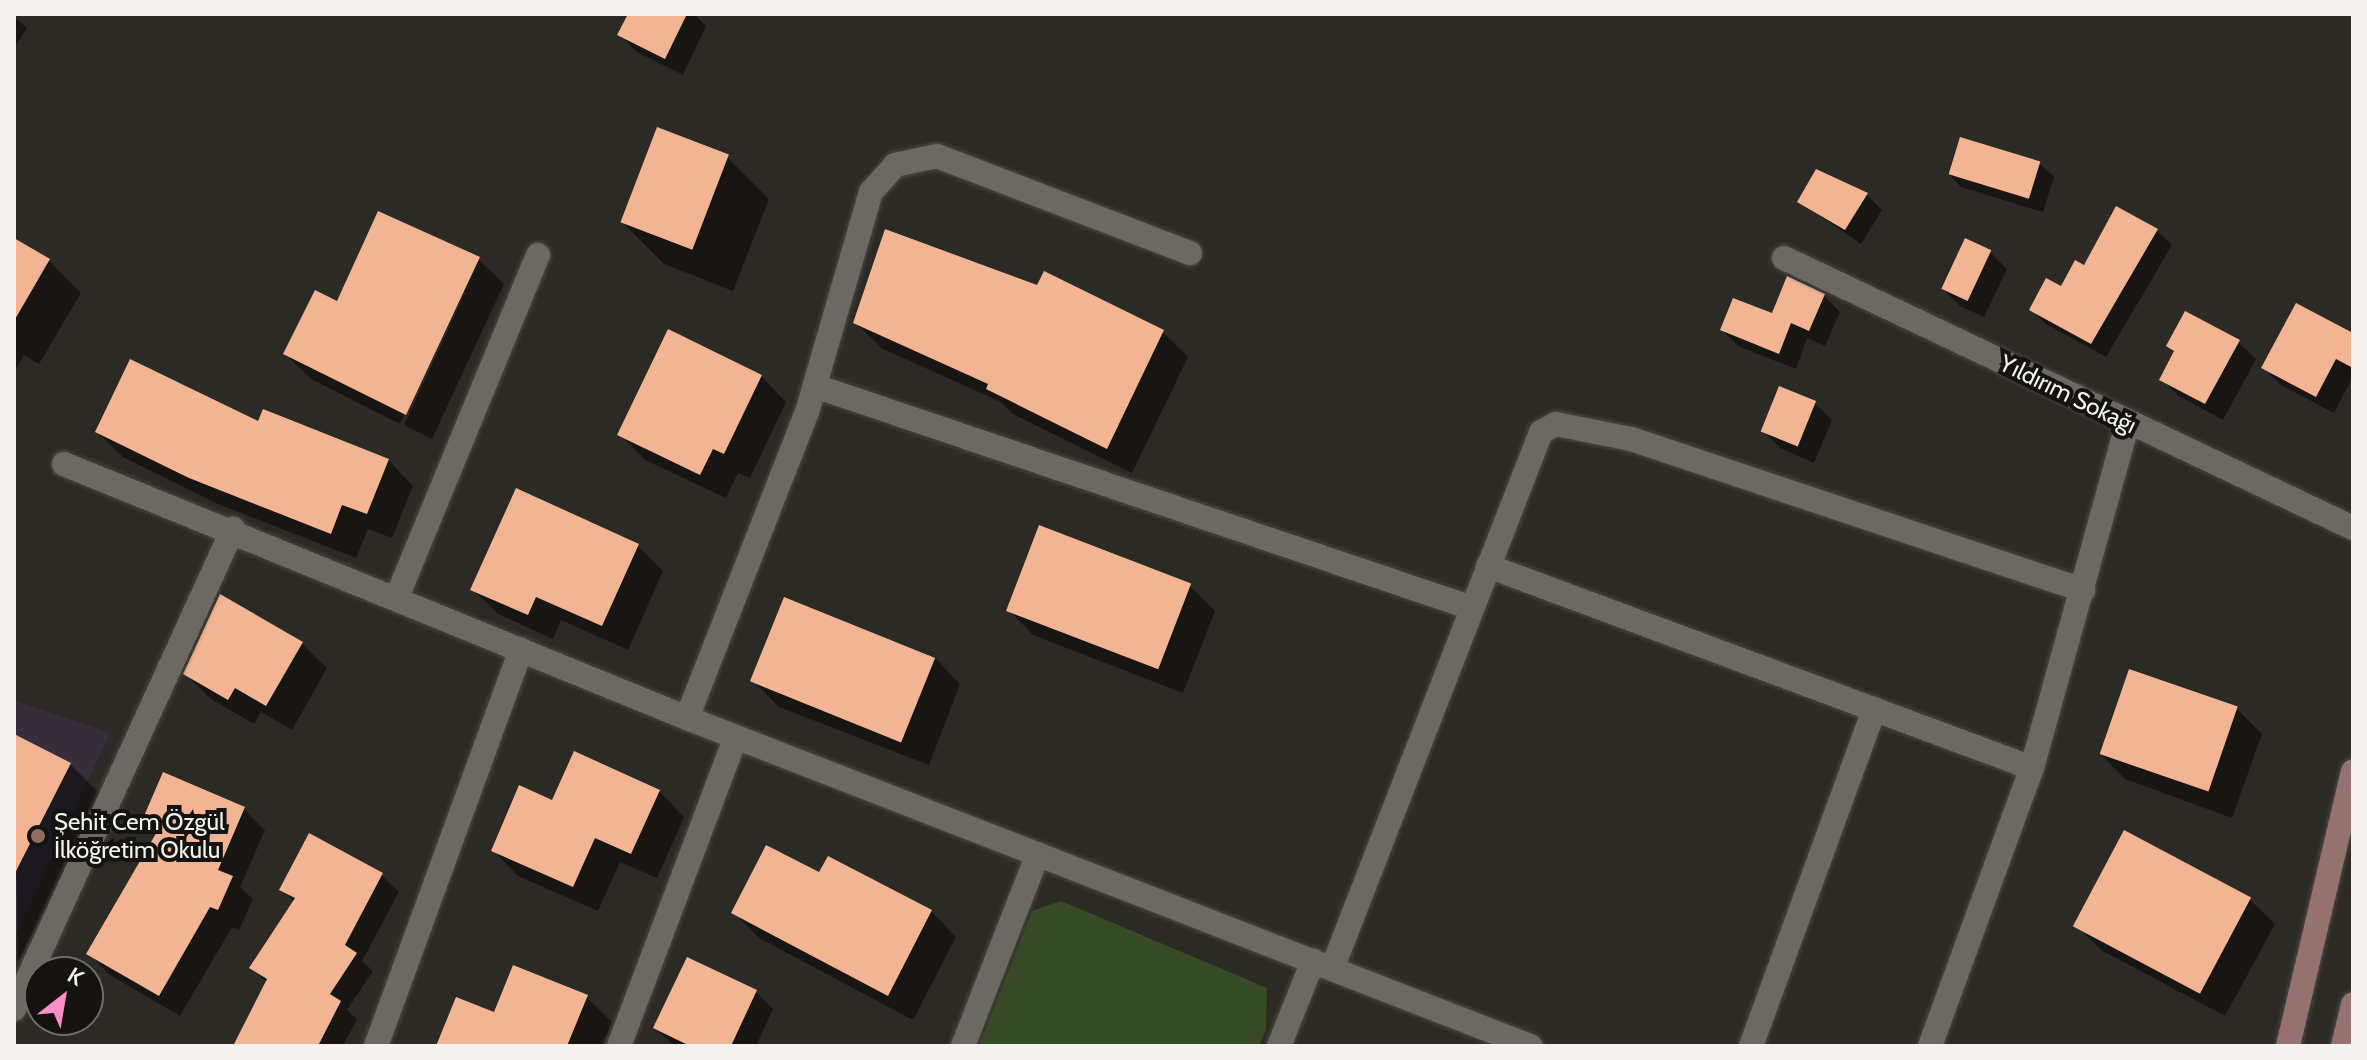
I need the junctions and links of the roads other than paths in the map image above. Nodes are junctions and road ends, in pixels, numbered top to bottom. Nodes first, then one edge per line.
1 (1190, 253) dead end
2 (538, 255) dead end
3 (1784, 258) dead end
4 (815, 386) junction
5 (2128, 423) junction
6 (64, 464) dead end
7 (2353, 528) edge
8 (233, 529) junction
9 (1488, 566) junction
10 (2083, 590) junction
11 (397, 597) junction
12 (1472, 608) junction
13 (521, 650) junction
14 (1874, 709) junction
15 (687, 718) junction
16 (736, 737) junction
17 (2032, 768) junction
18 (2353, 772) edge
19 (1038, 854) junction
20 (1322, 965) junction
21 (2353, 1004) edge
22 (14, 1009) edge
23 (376, 1046) edge
24 (619, 1046) edge
25 (963, 1046) edge
26 (1279, 1046) edge
27 (1530, 1046) edge
28 (1751, 1046) edge
29 (1930, 1046) edge
30 (2288, 1046) edge
31 (2343, 1046) edge

1 - 4 street
2 - 11 street
3 - 5 street, Yıldırım Sokağı
4 - 12 street
4 - 15 street
5 - 7 street, Yıldırım Sokağı
5 - 10 street
6 - 8 street
8 - 11 street
8 - 22 street
9 - 10 street
9 - 12 street
9 - 14 street
10 - 17 street
11 - 13 street
12 - 20 street
13 - 15 street
13 - 23 street
14 - 17 street
14 - 28 street
15 - 16 street
16 - 19 street
16 - 24 street
17 - 29 street
18 - 30 main road
19 - 20 street
19 - 25 street
20 - 26 street
20 - 27 street
21 - 31 main road

